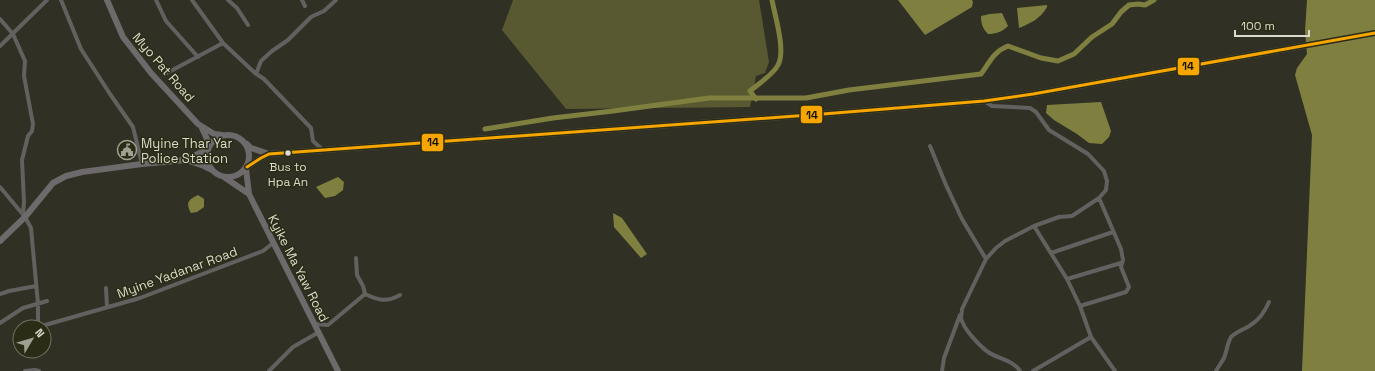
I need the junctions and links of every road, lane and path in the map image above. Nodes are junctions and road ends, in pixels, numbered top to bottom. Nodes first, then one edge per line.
1 (47, 0) edge
2 (61, 0) edge
3 (107, 0) edge
4 (156, 0) edge
5 (192, 0) edge
6 (228, 0) edge
7 (302, 0) edge
8 (336, 0) edge
9 (305, 6) dead end
10 (0, 19) edge
11 (248, 25) dead end
12 (1375, 33) edge
13 (13, 34) junction
14 (223, 43) junction
15 (0, 46) edge
16 (198, 57) junction
17 (167, 72) dead end
18 (256, 74) junction
19 (984, 100) junction
20 (198, 124) junction
21 (222, 135) junction
22 (246, 143) junction
23 (930, 146) dead end
24 (209, 148) junction
25 (323, 150) junction
26 (269, 154) junction
27 (186, 160) junction
28 (142, 164) junction
29 (246, 168) junction
30 (212, 170) junction
31 (224, 177) junction
32 (0, 187) edge
33 (249, 194) junction
34 (1099, 198) junction
35 (24, 216) junction
36 (1034, 226) junction
37 (1113, 232) junction
38 (0, 241) edge
39 (273, 243) junction
40 (1051, 253) junction
41 (356, 258) dead end
42 (986, 259) junction
43 (1121, 263) junction
44 (1067, 279) junction
45 (36, 286) junction
46 (106, 288) dead end
47 (0, 294) edge
48 (365, 294) junction
49 (400, 295) dead end
50 (47, 301) dead end
51 (1269, 302) dead end
52 (38, 304) junction
53 (1080, 306) junction
54 (107, 307) junction
55 (962, 309) junction
56 (0, 323) edge
57 (315, 324) junction
58 (318, 332) junction
59 (1091, 337) junction
60 (25, 371) edge
61 (39, 371) edge
62 (269, 371) edge
63 (339, 371) edge
64 (942, 371) edge
65 (1020, 371) edge
66 (1034, 371) edge
67 (1115, 371) edge
68 (1216, 371) edge

1 - 13 street
2 - 28 street
3 - 20 main road, Myo Pat Road
4 - 16 street
5 - 14 street
6 - 11 street
7 - 9 street
8 - 18 street
10 - 13 street
12 - 19 main road
13 - 15 street
13 - 35 street
14 - 16 street
14 - 18 street
16 - 17 street
18 - 25 street
19 - 25 main road
19 - 34 street
20 - 21 main road
20 - 24 main road
21 - 22 main road
21 - 24 main road
22 - 26 main road
22 - 29 main road
23 - 42 street
24 - 27 main road
24 - 30 main road
25 - 26 main road
26 - 29 main road
27 - 28 main road
27 - 30 main road
28 - 35 main road
29 - 31 main road
29 - 33 main road
30 - 31 main road
31 - 33 main road
32 - 35 street
33 - 39 main road, Kyike Ma Yaw Road
34 - 36 street
34 - 37 street
35 - 38 main road
35 - 45 street
36 - 40 street
36 - 42 street
37 - 40 street
37 - 43 street
39 - 54 street, Myine Yadanar Road
39 - 57 main road, Kyike Ma Yaw Road
40 - 44 street
41 - 48 street
42 - 55 street
43 - 44 street
43 - 53 street
44 - 53 street
45 - 47 street
45 - 52 street
46 - 54 street
48 - 49 street
48 - 57 street
50 - 52 street
51 - 68 street
52 - 54 street, Myine Yadanar Road
52 - 56 street
53 - 59 street
55 - 64 street
55 - 65 street
57 - 58 main road, Kyike Ma Yaw Road
58 - 62 street
58 - 63 main road, Kyike Ma Yaw Road
59 - 66 street
59 - 67 street
60 - 61 street

